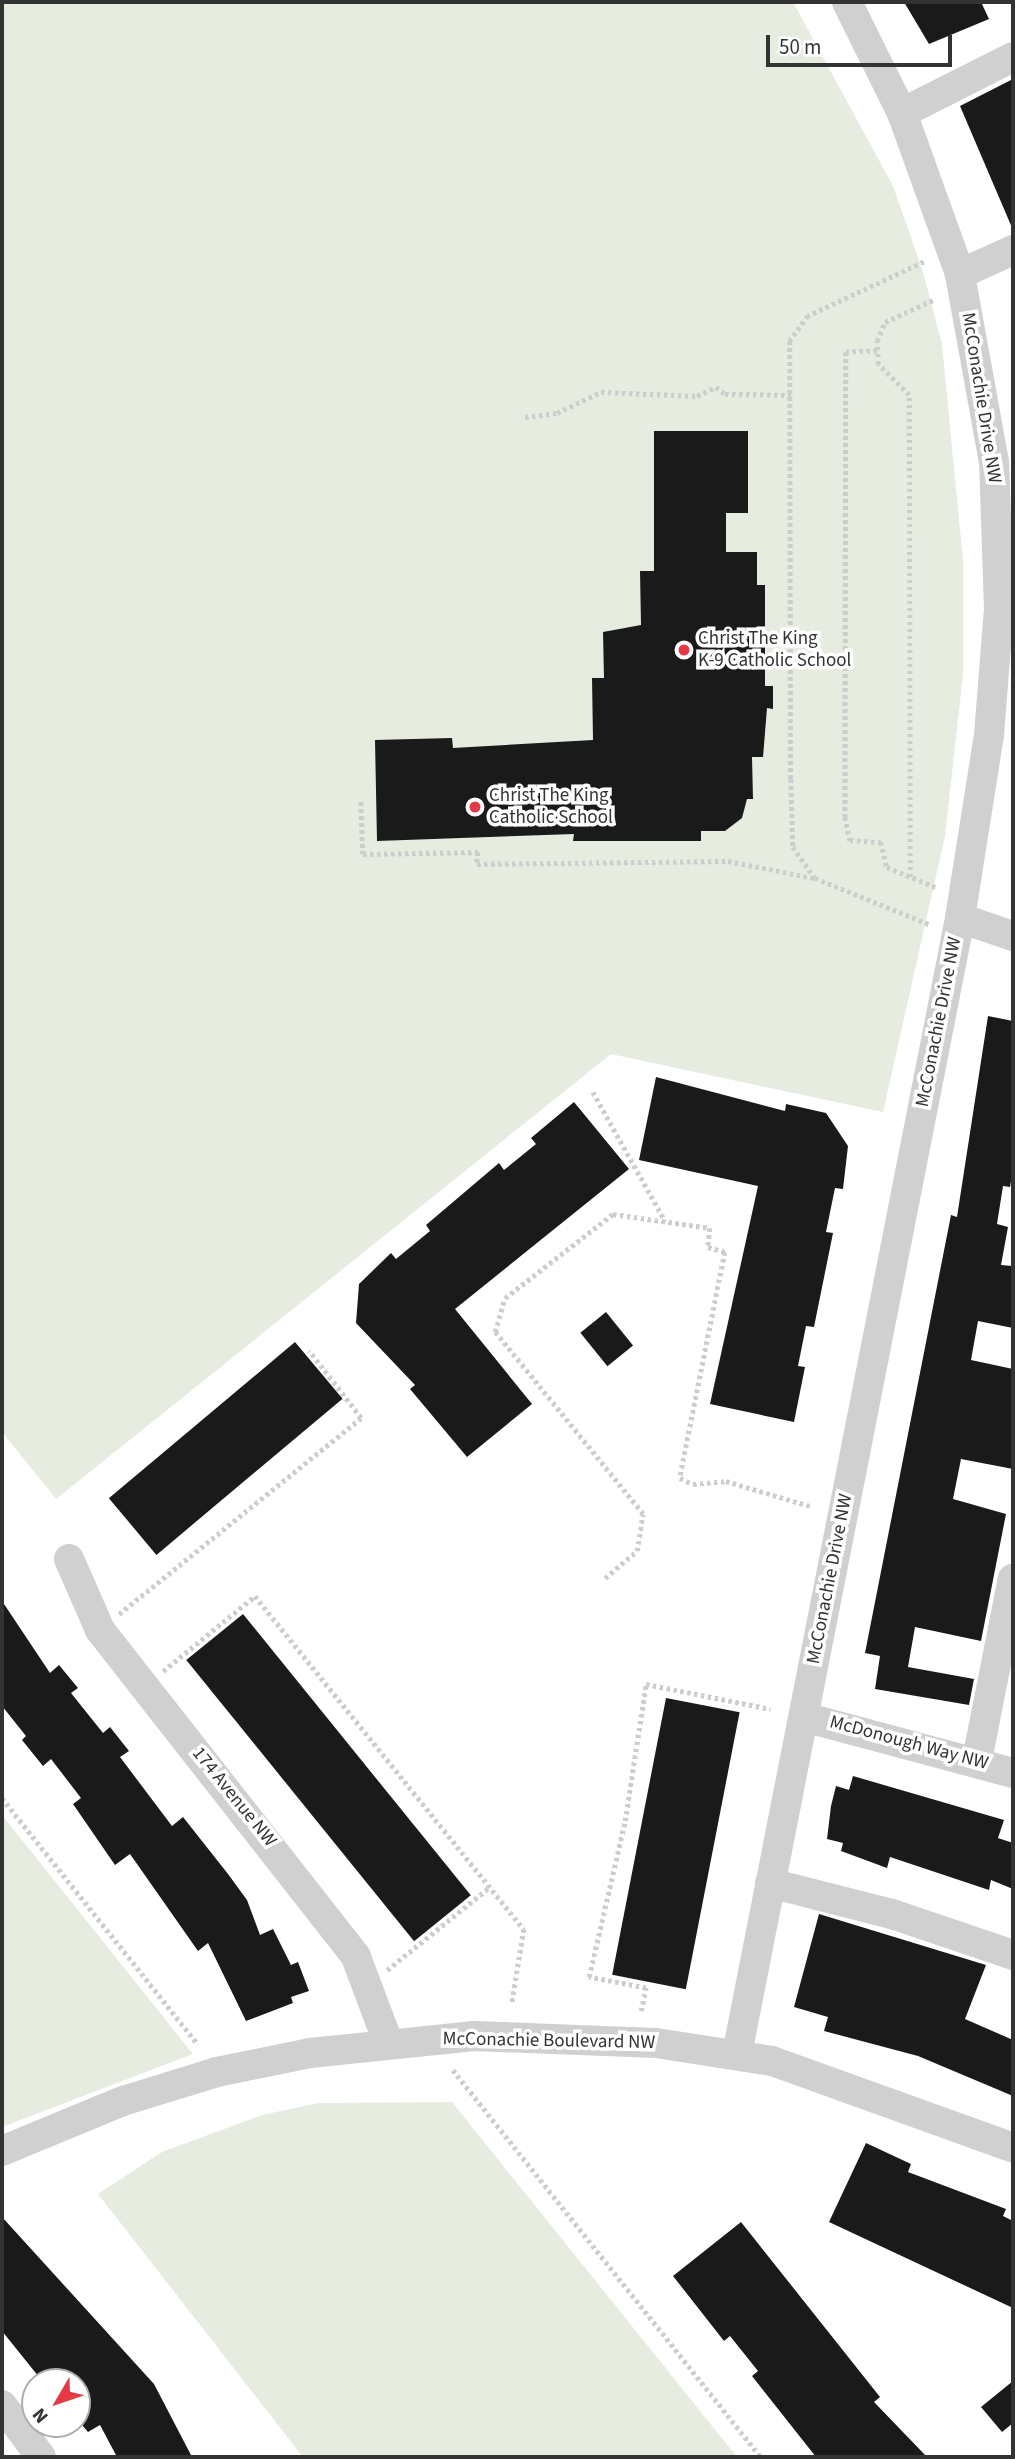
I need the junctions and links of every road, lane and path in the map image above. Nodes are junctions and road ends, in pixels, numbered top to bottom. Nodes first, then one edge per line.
1 (847, 2) edge
2 (1013, 57) edge
3 (902, 113) junction
4 (1013, 250) edge
5 (923, 261) dead end
6 (960, 274) junction
7 (933, 300) dead end
8 (877, 352) junction
9 (791, 395) junction
10 (525, 417) dead end
11 (361, 803) dead end
12 (910, 877) junction
13 (815, 878) junction
14 (938, 888) dead end
15 (960, 918) junction
16 (929, 924) dead end
17 (1013, 936) edge
18 (593, 1092) dead end
19 (665, 1222) junction
20 (309, 1351) dead end
21 (810, 1506) dead end
22 (69, 1559) dead end
23 (605, 1578) dead end
24 (1013, 1579) edge
25 (116, 1617) dead end
26 (157, 1676) dead end
27 (771, 1709) dead end
28 (804, 1717) junction
29 (977, 1760) junction
30 (1013, 1773) edge
31 (2, 1798) edge
32 (770, 1883) junction
33 (490, 1887) junction
34 (1013, 1955) edge
35 (384, 1972) dead end
36 (512, 2004) dead end
37 (641, 2011) dead end
38 (388, 2042) junction
39 (198, 2044) dead end
40 (737, 2054) junction
41 (453, 2070) dead end
42 (1013, 2148) edge
43 (2, 2151) edge
44 (2, 2405) edge
45 (41, 2457) edge
46 (761, 2457) edge

1 - 3 street, McConachie Drive NW
2 - 3 street
3 - 6 street, McConachie Drive NW
4 - 6 street
5 - 9 path
6 - 15 street, McConachie Drive NW
7 - 8 path
8 - 12 path
8 - 12 path
9 - 10 path
9 - 13 path
11 - 13 path
12 - 14 path
13 - 16 path
15 - 17 street
15 - 28 street, McConachie Drive NW
18 - 19 path
19 - 21 path
19 - 23 path
20 - 25 path
22 - 38 street, 174 Avenue NW
24 - 29 street
26 - 33 path
27 - 37 path
28 - 29 street, McDonough Way NW
28 - 32 street, McConachie Drive NW
29 - 30 street, McDonough Way NW
31 - 39 path
32 - 34 street
32 - 40 street, McConachie Drive NW
33 - 35 path
33 - 36 path
38 - 40 street, McConachie Boulevard NW
38 - 43 street, McConachie Boulevard NW
40 - 42 street, McConachie Boulevard NW
41 - 46 path
44 - 45 street

